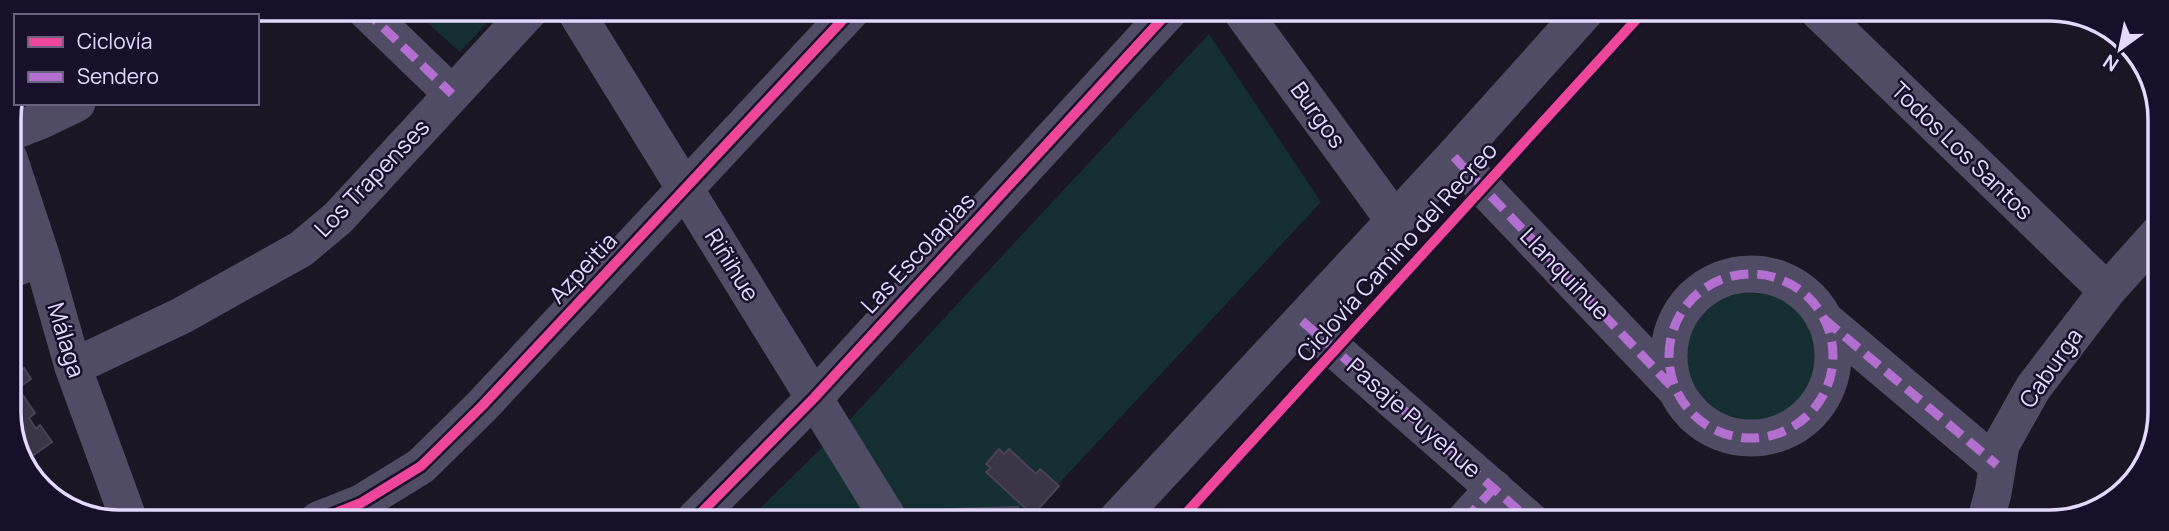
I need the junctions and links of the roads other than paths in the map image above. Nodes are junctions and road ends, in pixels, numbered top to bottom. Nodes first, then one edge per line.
1 (376, 21) edge
2 (520, 21) edge
3 (581, 21) edge
4 (842, 21) edge
5 (1160, 21) edge
6 (1249, 21) edge
7 (1576, 21) edge
8 (1828, 21) edge
9 (452, 94) junction
10 (73, 105) edge
11 (21, 128) edge
12 (1454, 157) junction
13 (686, 189) junction
14 (1395, 221) junction
15 (21, 233) edge
16 (2148, 245) edge
17 (26, 264) edge
18 (2107, 291) junction
19 (1824, 319) junction
20 (1302, 321) junction
21 (73, 366) junction
22 (1676, 390) junction
23 (814, 398) junction
24 (1997, 465) junction
25 (1494, 488) junction
26 (125, 510) edge
27 (343, 510) edge
28 (703, 510) edge
29 (883, 510) edge
30 (1126, 510) edge
31 (1475, 510) edge
32 (1519, 510) edge
33 (1987, 510) edge

1 - 9 street
2 - 9 street, Los Trapenses
3 - 13 street, Riñihue
4 - 13 street, Azpeitia
5 - 23 street, Las Escolapias
6 - 14 street, Burgos
7 - 12 street
8 - 18 street, Todos Los Santos
9 - 21 street, Los Trapenses
10 - 11 street
12 - 14 street
12 - 22 street, Llanquihue
13 - 23 street, Riñihue
13 - 27 street, Azpeitia
14 - 20 street
15 - 17 street, Málaga
16 - 18 street, Caburga
17 - 21 street, Málaga
18 - 24 street, Caburga
19 - 22 street
19 - 22 street
19 - 24 street
20 - 25 street, Pasaje Puyehue
20 - 30 street
21 - 26 street, Málaga
23 - 28 street, Las Escolapias
23 - 29 street, Riñihue
24 - 33 street, Caburga
25 - 31 street, Pasaje Puyehue
25 - 32 street, Pasaje Puyehue

